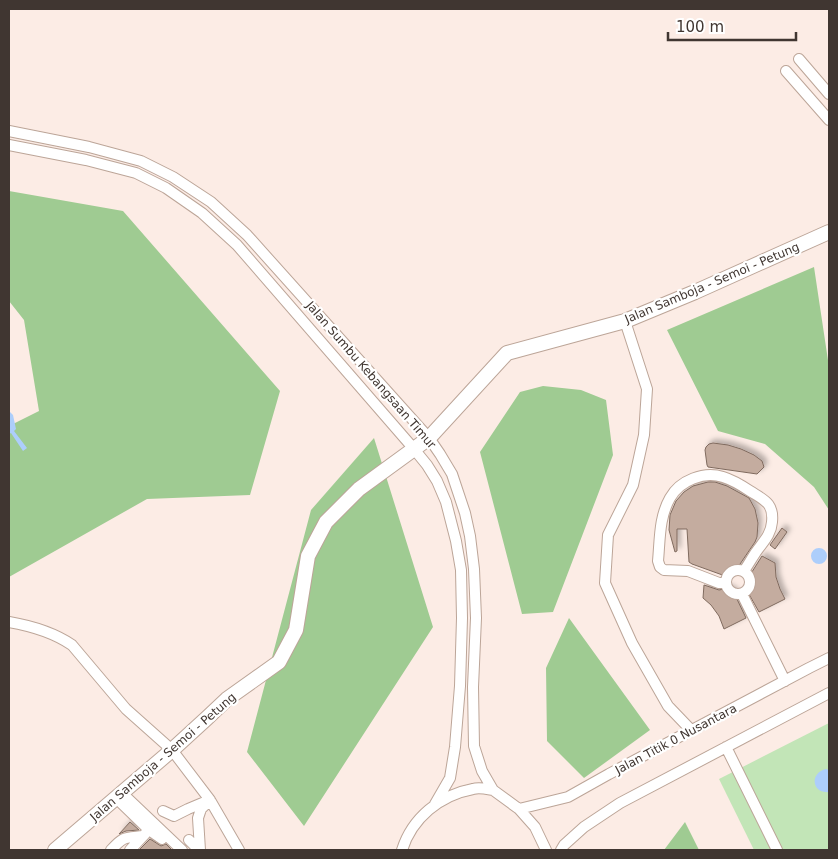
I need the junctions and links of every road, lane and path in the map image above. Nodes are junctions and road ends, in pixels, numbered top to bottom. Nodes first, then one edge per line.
1 (799, 59) dead end
2 (786, 71) dead end
3 (829, 94) edge
4 (829, 120) edge
5 (9, 132) edge
6 (9, 145) edge
7 (829, 232) edge
8 (625, 321) junction
9 (429, 438) junction
10 (414, 448) junction
11 (744, 571) junction
12 (725, 583) junction
13 (742, 594) junction
14 (9, 622) edge
15 (829, 658) edge
16 (785, 681) junction
17 (829, 693) edge
18 (691, 730) junction
19 (726, 747) junction
20 (172, 750) junction
21 (493, 790) junction
22 (121, 798) junction
23 (210, 800) junction
24 (435, 804) junction
25 (519, 809) junction
26 (163, 812) dead end
27 (148, 830) junction
28 (189, 840) dead end
29 (55, 850) edge
30 (112, 850) edge
31 (130, 850) edge
32 (174, 850) edge
33 (182, 850) edge
34 (200, 850) edge
35 (239, 850) edge
36 (402, 850) edge
37 (546, 850) edge
38 (561, 850) edge
39 (777, 850) edge

1 - 3 street
2 - 4 street
5 - 9 street, Jalan Sumbu Kebangsaan Timur
6 - 10 street, Jalan Sumbu Kebangsaan Timur
7 - 8 highway, Jalan Samboja - Semoi - Petung
8 - 9 highway, Jalan Samboja - Semoi - Petung
8 - 18 street
9 - 10 highway, Jalan Samboja - Semoi - Petung
9 - 21 street, Jalan Sumbu Kebangsaan Timur
10 - 20 highway, Jalan Samboja - Semoi - Petung
10 - 24 street, Jalan Sumbu Kebangsaan Timur
11 - 12 street
11 - 12 street
11 - 13 street
12 - 13 street
13 - 16 street
14 - 20 street
15 - 16 street, Jalan Titik 0 Nusantara
16 - 18 street, Jalan Titik 0 Nusantara
17 - 19 street
18 - 25 street, Jalan Titik 0 Nusantara
19 - 38 street
19 - 39 street
20 - 22 highway, Jalan Samboja - Semoi - Petung
20 - 23 street
21 - 24 street, Jalan Sumbu Kebangsaan Timur
21 - 25 street, Jalan Sumbu Kebangsaan Timur
22 - 27 street
22 - 29 highway, Jalan Samboja - Semoi - Petung
23 - 26 street
23 - 34 street
23 - 35 street
24 - 36 street, Jalan Sumbu Kebangsaan Timur
25 - 37 street, Jalan Sumbu Kebangsaan Timur
27 - 30 street
27 - 31 street
27 - 32 street
27 - 33 street
28 - 34 street

